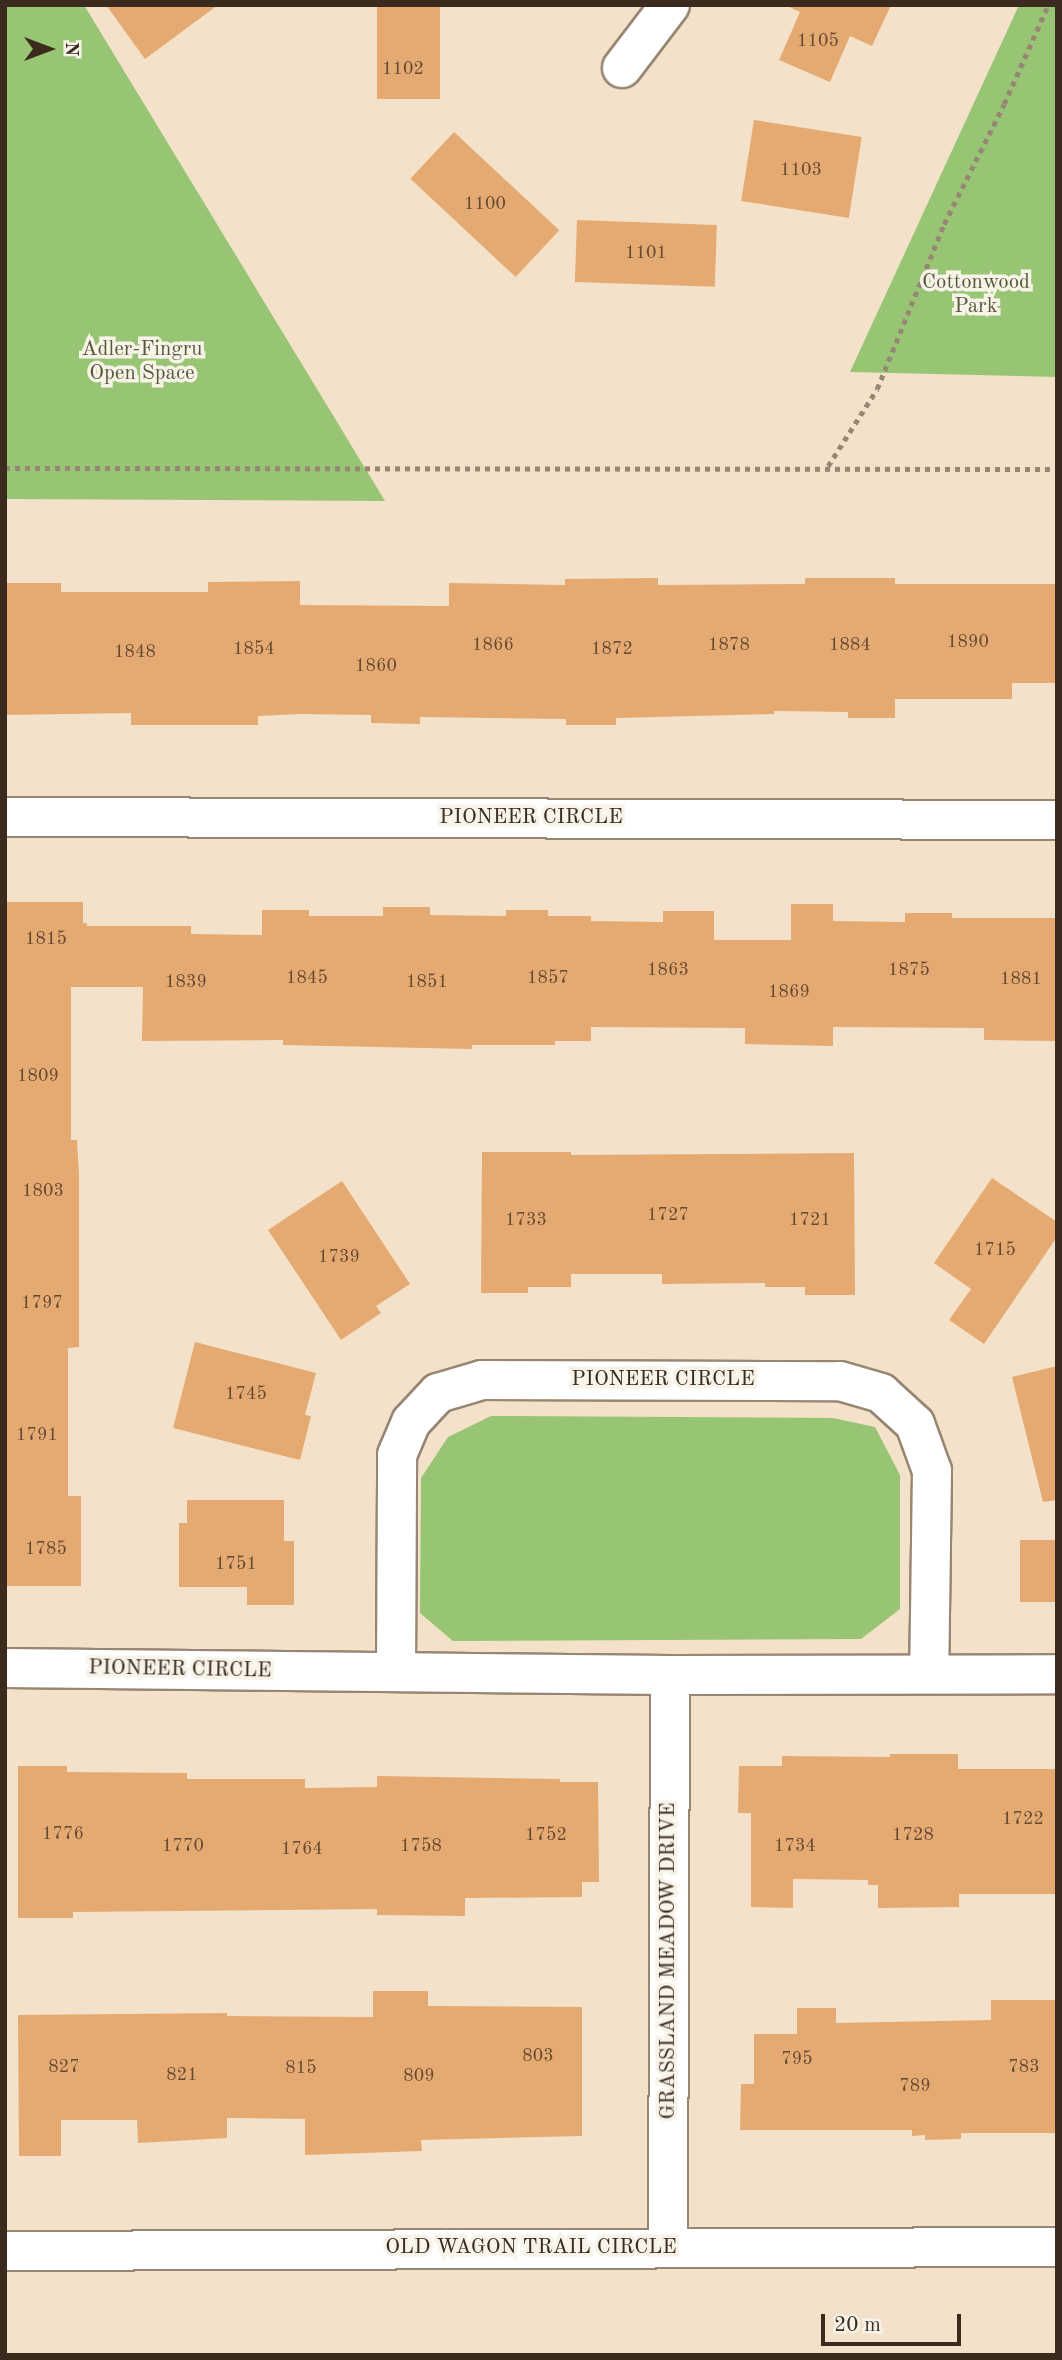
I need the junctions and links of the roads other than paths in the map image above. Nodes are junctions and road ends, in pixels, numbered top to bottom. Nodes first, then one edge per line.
1 (670, 5) edge
2 (622, 68) dead end
3 (5, 817) edge
4 (1057, 820) edge
5 (5, 1668) edge
6 (396, 1672) junction
7 (929, 1674) junction
8 (1057, 1674) edge
9 (670, 1675) junction
10 (668, 2247) junction
11 (1057, 2247) edge
12 (5, 2251) edge

1 - 2 street
3 - 4 street, PIONEER CIRCLE
5 - 6 street, PIONEER CIRCLE
6 - 7 street, PIONEER CIRCLE
6 - 9 street, PIONEER CIRCLE
7 - 8 street, PIONEER CIRCLE
7 - 9 street, PIONEER CIRCLE
9 - 10 street, GRASSLAND MEADOW DRIVE
10 - 11 street, OLD WAGON TRAIL CIRCLE
10 - 12 street, OLD WAGON TRAIL CIRCLE

